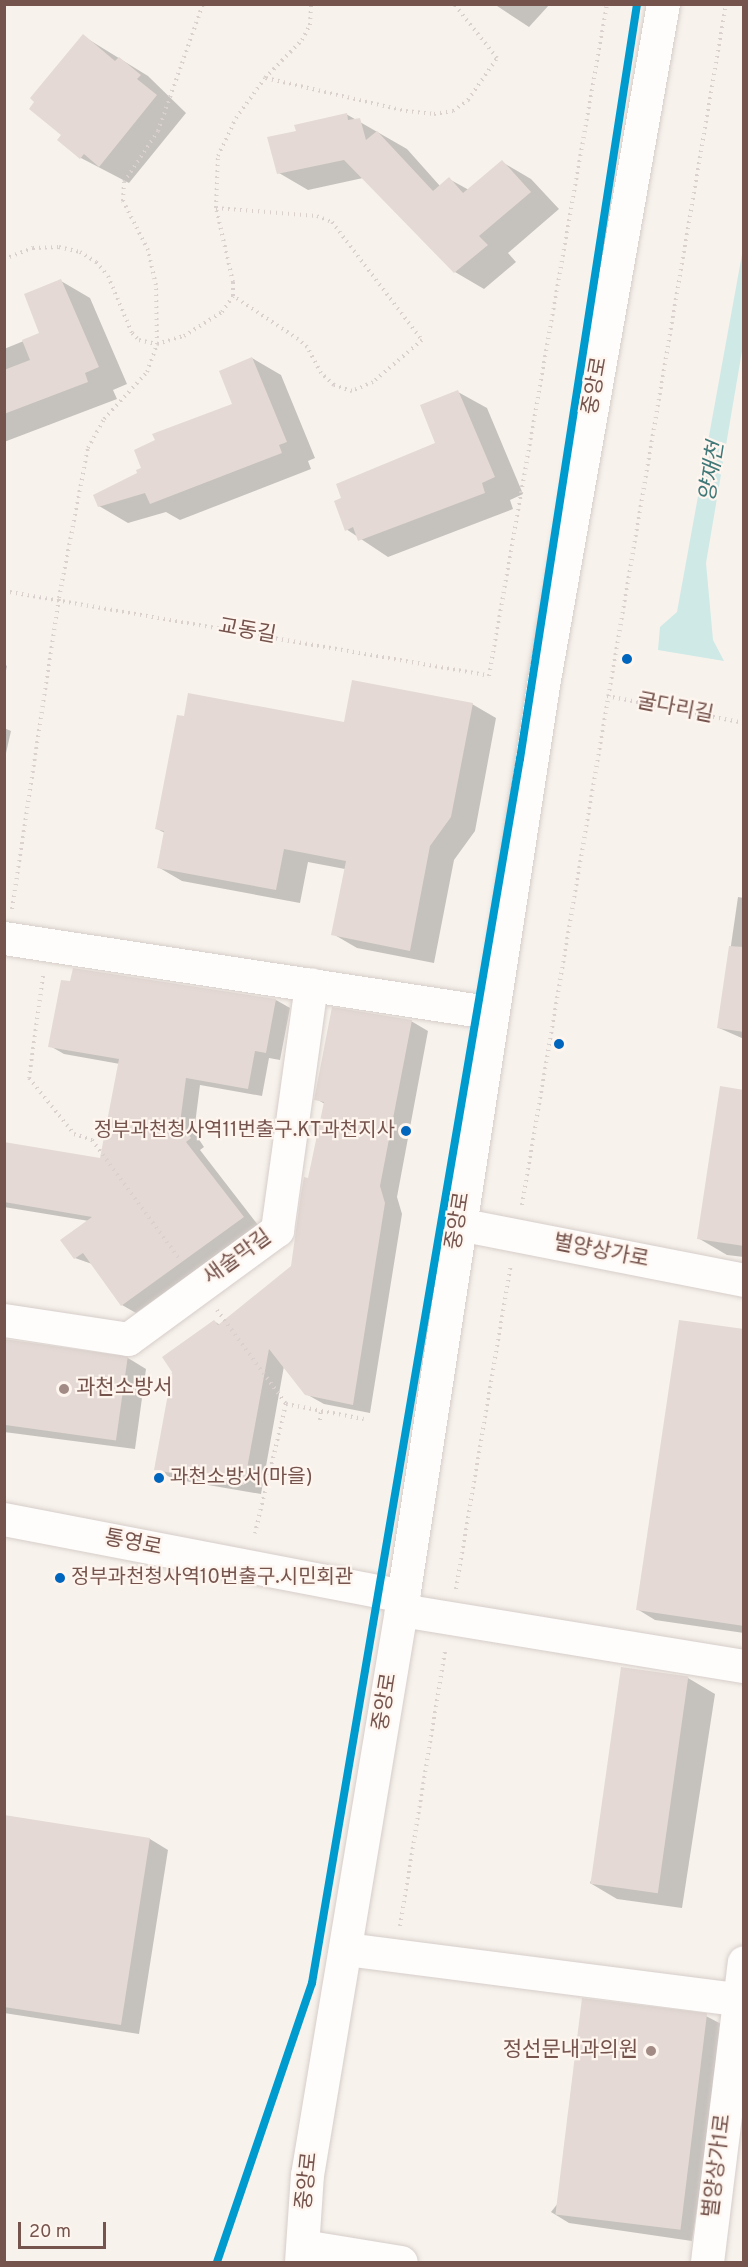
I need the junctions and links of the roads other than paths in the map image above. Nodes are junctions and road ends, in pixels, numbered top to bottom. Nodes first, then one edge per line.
1 (663, 4) edge
2 (5, 938) edge
3 (310, 984) junction
4 (492, 1013) junction
5 (459, 1224) junction
6 (744, 1280) edge
7 (4, 1320) edge
8 (4, 1519) edge
9 (403, 1603) junction
10 (744, 1666) edge
11 (346, 1948) junction
12 (744, 1962) edge
13 (740, 2000) edge
14 (302, 2254) edge
15 (401, 2262) edge
16 (707, 2262) edge

1 - 4 street, 중앙로
2 - 3 street
3 - 4 street
3 - 7 street, 새술막길
4 - 5 street, 중앙로
5 - 6 street, 별양상가로
5 - 9 street, 중앙로
8 - 9 street, 통영로
9 - 10 street, 통영로
9 - 11 street, 중앙로
11 - 13 street
11 - 14 street, 중앙로
12 - 13 street, 별양상가1로
13 - 16 street, 별양상가1로
14 - 15 street

